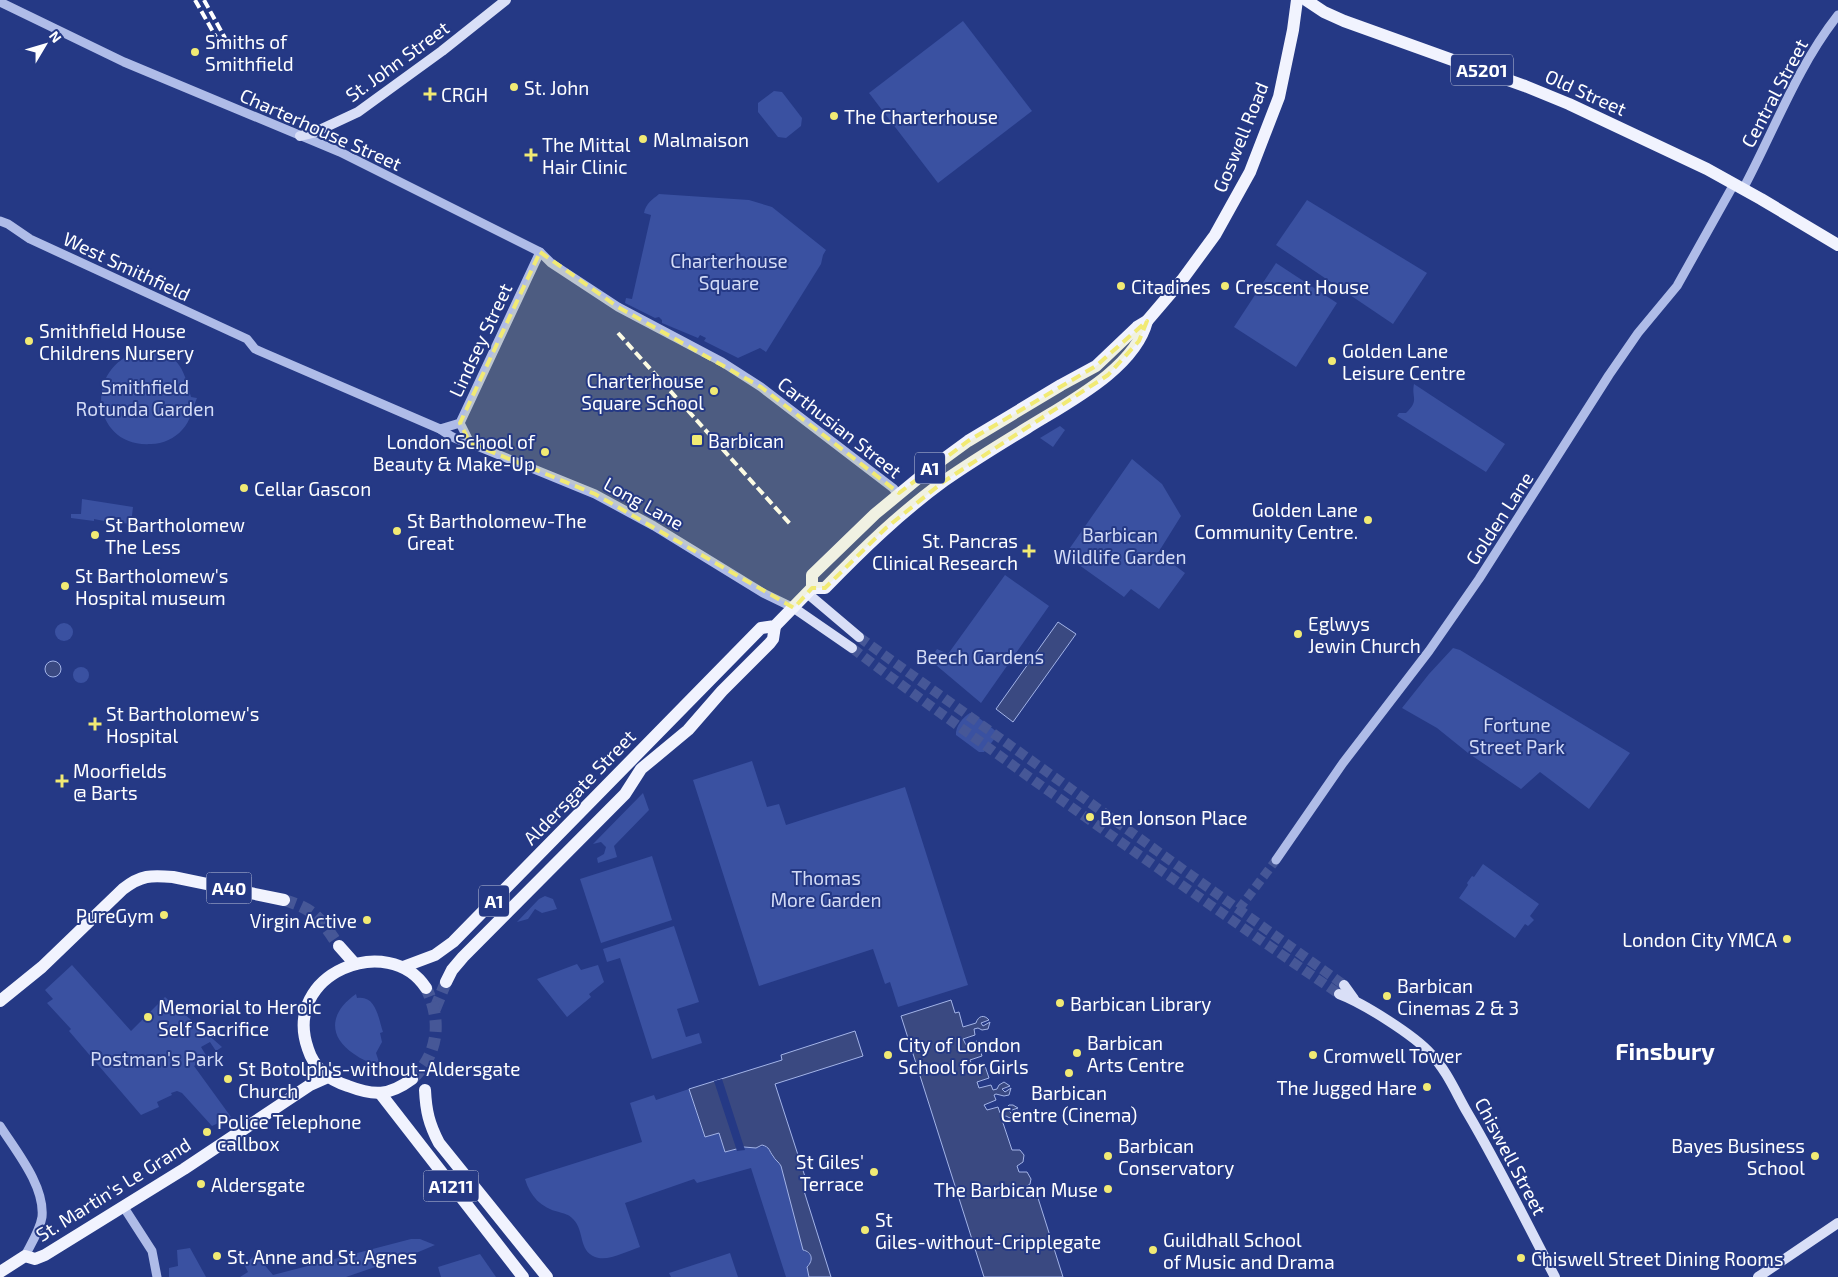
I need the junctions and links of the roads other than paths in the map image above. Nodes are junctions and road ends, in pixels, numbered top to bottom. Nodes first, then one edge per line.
1 (506, 0) edge
2 (1297, 0) edge
3 (1306, 0) edge
4 (0, 2) edge
5 (1838, 15) edge
6 (300, 136) junction
7 (1739, 186) junction
8 (4, 223) edge
9 (1838, 245) edge
10 (540, 252) junction
11 (1147, 321) junction
12 (243, 338) joint
13 (1076, 377) joint
14 (761, 386) joint
15 (1086, 392) joint
16 (460, 423) junction
17 (440, 428) junction
18 (470, 443) junction
19 (898, 494) junction
20 (810, 590) junction
21 (794, 608) junction
22 (775, 626) junction
23 (859, 638) tunnel mouth
24 (852, 648) tunnel mouth
25 (1276, 860) tunnel mouth
26 (284, 900) tunnel mouth
27 (339, 946) tunnel mouth
28 (355, 964) junction
29 (403, 967) junction
30 (446, 982) tunnel mouth
31 (426, 988) tunnel mouth
32 (1342, 989) tunnel mouth
33 (0, 1001) edge
34 (328, 1077) junction
35 (412, 1079) tunnel mouth
36 (425, 1090) dead end
37 (380, 1093) junction
38 (0, 1126) edge
39 (123, 1206) junction
40 (1838, 1223) edge
41 (25, 1256) junction
42 (0, 1272) edge
43 (156, 1277) edge
44 (523, 1277) edge
45 (547, 1277) edge
46 (1555, 1277) edge
47 (1758, 1277) edge

1 - 6 main road, St. John Street
2 - 11 main road, Goswell Road / A1
3 - 7 main road, Old Street / A5201
4 - 6 street, Charterhouse Street
5 - 7 street, Central Street
6 - 10 street, Charterhouse Street
7 - 9 main road, Old Street / A5201
7 - 25 street, Golden Lane
8 - 12 street, West Smithfield
10 - 14 street, Charterhouse Street
10 - 16 street, Lindsey Street
11 - 13 main road, Goswell Road / A1
11 - 15 main road, Goswell Road / A1
12 - 17 street, Long Lane
13 - 19 main road, Aldersgate Street / A1
14 - 19 street, Carthusian Street
15 - 20 main road, Aldersgate Street / A1
16 - 17 street, Lindsey Street
16 - 18 street
17 - 18 street, Long Lane
18 - 21 street, Long Lane
19 - 20 main road, Aldersgate Street / A1
20 - 21 main road, Aldersgate Street / A1
20 - 23 main road
21 - 22 main road, Aldersgate Street / A1
21 - 24 main road
22 - 29 main road, Aldersgate Street / A1
22 - 30 main road, Aldersgate Street / A1
26 - 33 main road, A40
27 - 28 main road
28 - 29 main road
28 - 34 main road
29 - 31 main road
32 - 46 main road, Chiswell Street
34 - 37 main road
34 - 39 main road, St. Martin's Le Grand
35 - 37 main road
36 - 45 main road, A1211
37 - 44 main road, A1211
38 - 41 street
39 - 41 main road, St. Martin's Le Grand
39 - 43 street
40 - 47 main road
41 - 42 main road, St. Martin's Le Grand

